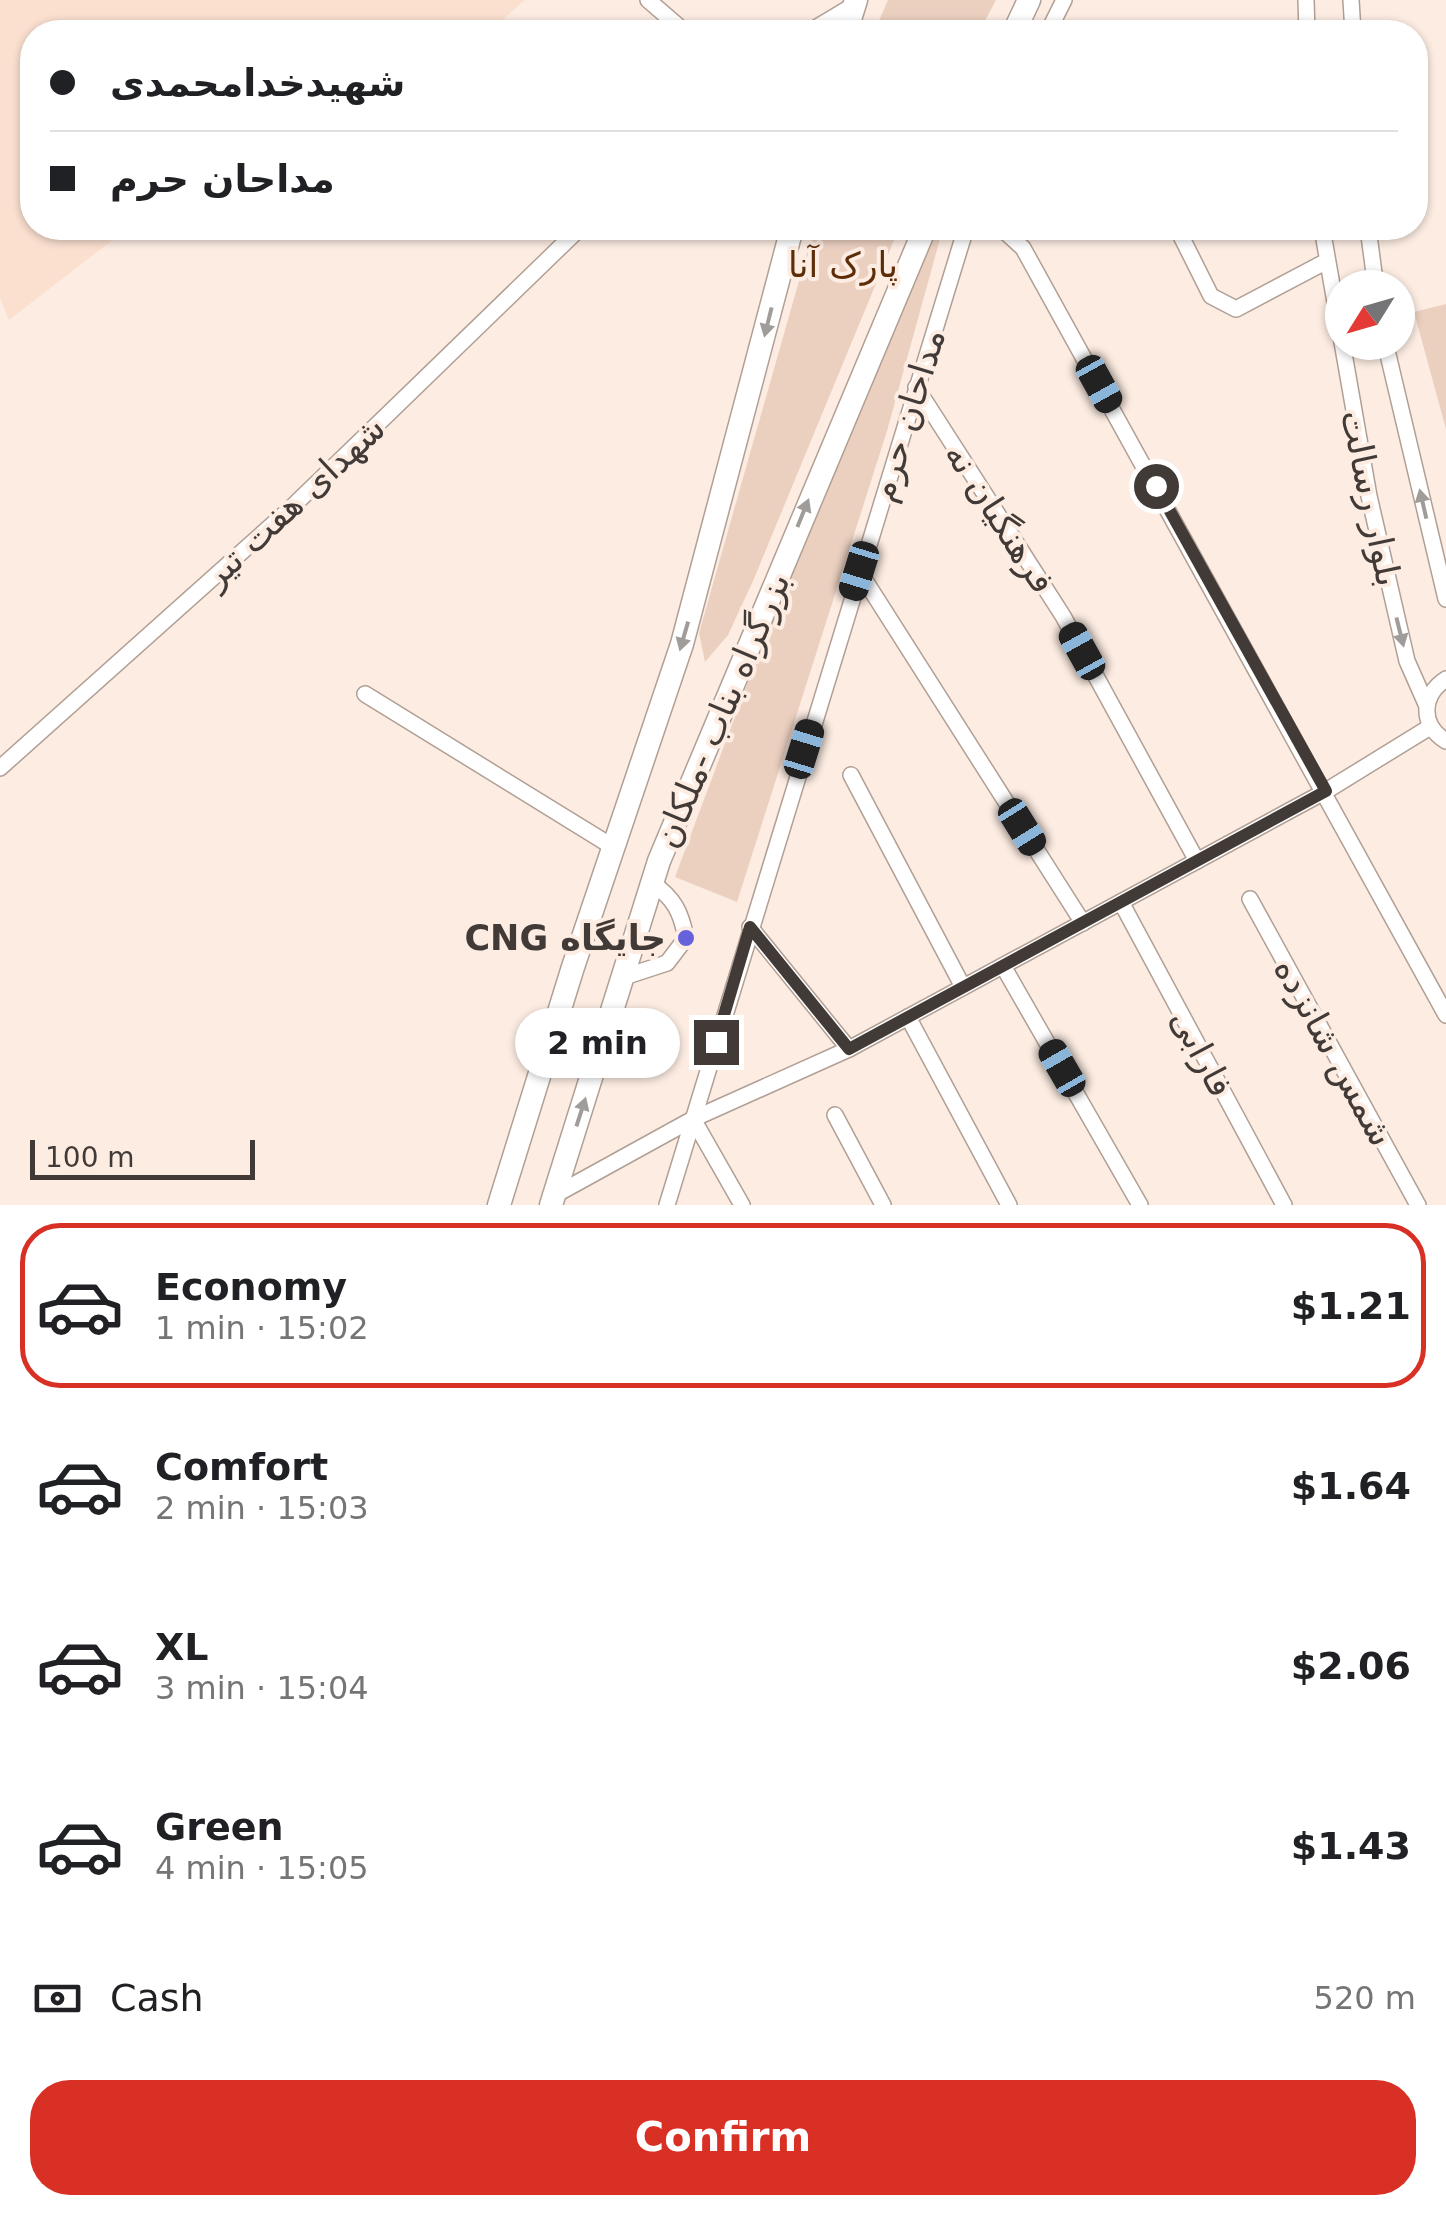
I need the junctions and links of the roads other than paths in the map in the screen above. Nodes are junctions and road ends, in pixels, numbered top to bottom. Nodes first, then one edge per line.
1 (648, 0) edge
2 (855, 3) edge
3 (670, 20) edge
4 (828, 20) edge
5 (568, 240) edge
6 (784, 240) edge
7 (920, 240) edge
8 (962, 240) edge
9 (1014, 240) edge
10 (1183, 240) edge
11 (1323, 240) edge
12 (1370, 240) edge
13 (1325, 262) junction
14 (1374, 270) edge
15 (1389, 360) edge
16 (916, 387) junction
17 (859, 571) junction
18 (1446, 599) edge
19 (1446, 679) edge
20 (366, 694) dead end
21 (1426, 704) junction
22 (1430, 726) junction
23 (1446, 740) edge
24 (0, 768) edge
25 (851, 776) dead end
26 (1326, 791) junction
27 (612, 847) junction
28 (1197, 860) junction
29 (652, 883) junction
30 (1250, 899) dead end
31 (1121, 902) junction
32 (1083, 923) junction
33 (750, 927) junction
34 (1004, 966) junction
35 (624, 977) junction
36 (963, 987) junction
37 (1446, 1016) edge
38 (908, 1017) junction
39 (849, 1049) junction
40 (834, 1115) dead end
41 (693, 1118) junction
42 (553, 1200) edge
43 (499, 1205) edge
44 (668, 1205) edge
45 (742, 1205) edge
46 (883, 1205) edge
47 (1009, 1205) edge
48 (1140, 1205) edge
49 (1284, 1205) edge
50 (1418, 1205) edge

1 - 3 street
2 - 4 street
5 - 24 street, شهدای هفت تیر
6 -> 27 highway, بزرگراه بناب -ملکان
29 -> 7 highway, بزرگراه بناب -ملکان
8 - 16 street, مداحان حرم
9 - 26 street
10 - 13 street
11 - 13 street, بلوار رسالت
12 - 14 street
13 -> 21 street, بلوار رسالت
18 -> 15 street, بلوار رسالت
16 - 17 street, مداحان حرم
16 - 28 street, فرهنگیان نه
17 - 32 street
17 - 33 street, مداحان حرم
19 - 21 street
20 - 27 street
21 - 22 street, بلوار رسالت
22 - 23 street
22 - 26 street
25 - 36 street
26 - 28 street
26 - 37 street
27 - 43 highway, بزرگراه بناب -ملکان
28 - 31 street
29 - 35 highway, بزرگراه بناب -ملکان
29 - 35 street
30 - 50 street, شمس شانزده
31 - 32 street
31 - 49 street, فارابی
32 - 34 street
33 - 39 street
33 - 41 street, مداحان حرم
34 - 36 street
34 - 48 street
42 -> 35 highway, بزرگراه بناب -ملکان
36 - 38 street
38 - 39 street
38 - 47 street
39 - 41 street
40 - 46 street
41 - 42 street
41 - 44 street, مداحان حرم
41 - 45 street

